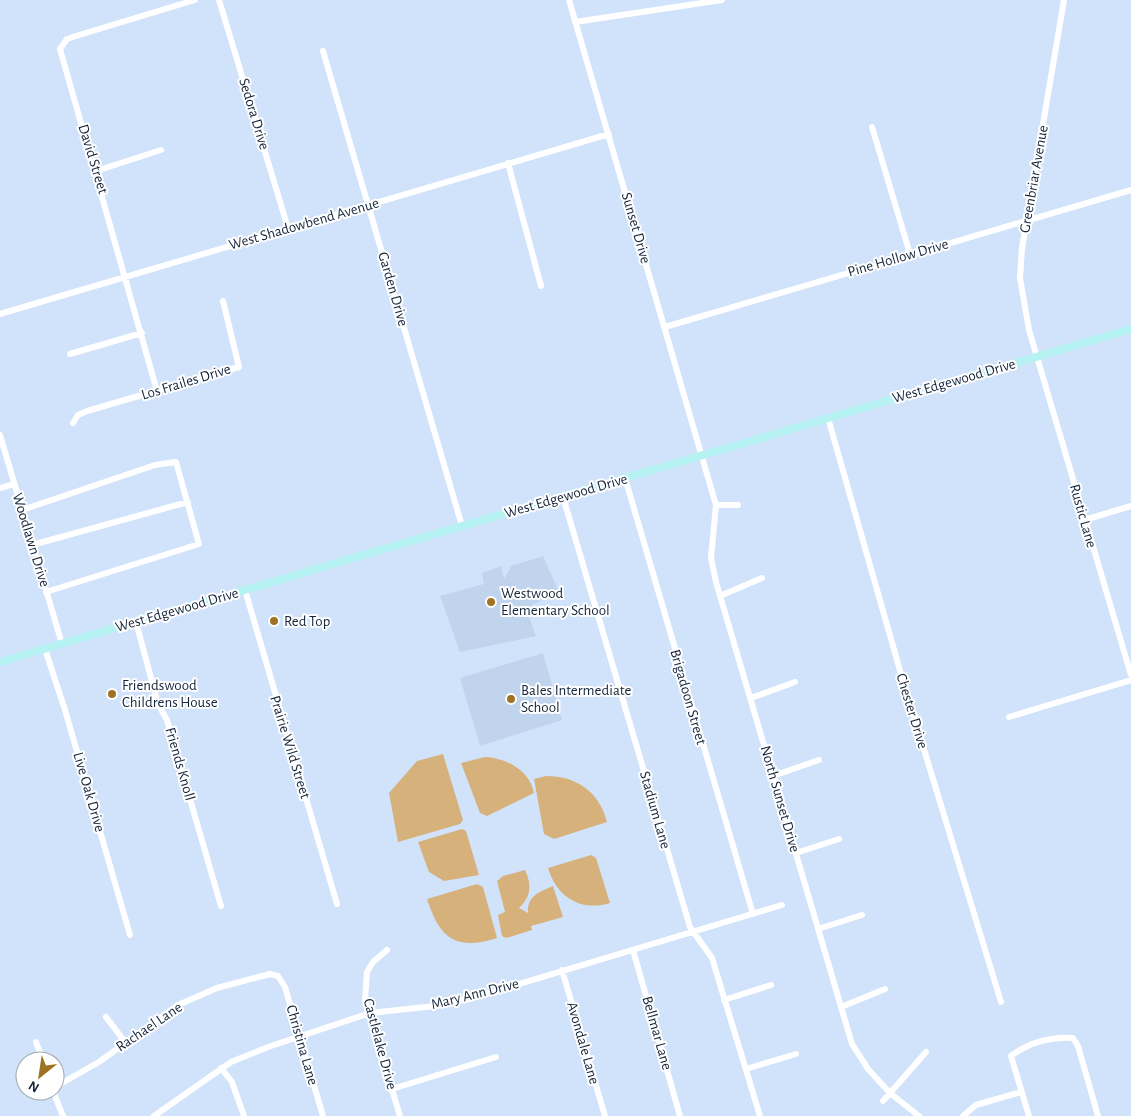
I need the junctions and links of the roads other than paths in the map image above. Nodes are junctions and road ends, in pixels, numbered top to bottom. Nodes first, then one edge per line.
1 (195, 0) edge
2 (220, 0) edge
3 (569, 0) edge
4 (722, 0) edge
5 (1064, 0) edge
6 (575, 22) junction
7 (323, 51) dead end
8 (872, 127) dead end
9 (609, 134) junction
10 (161, 150) dead end
11 (508, 163) junction
12 (96, 171) junction
13 (1131, 190) edge
14 (368, 205) junction
15 (1026, 220) junction
16 (288, 228) junction
17 (910, 254) junction
18 (126, 276) junction
19 (541, 286) dead end
20 (223, 301) dead end
21 (0, 314) edge
22 (665, 327) junction
23 (1131, 329) edge
24 (142, 333) junction
25 (70, 354) dead end
26 (1037, 357) junction
27 (158, 391) junction
28 (828, 418) junction
29 (73, 423) dead end
30 (0, 435) edge
31 (702, 456) junction
32 (625, 478) junction
33 (14, 484) junction
34 (0, 488) edge
35 (563, 497) junction
36 (188, 502) junction
37 (716, 505) junction
38 (738, 505) dead end
39 (1131, 506) edge
40 (22, 510) junction
41 (1084, 520) junction
42 (462, 526) junction
43 (32, 546) junction
44 (762, 578) dead end
45 (245, 590) junction
46 (46, 592) junction
47 (720, 596) junction
48 (136, 622) junction
49 (62, 644) junction
50 (45, 649) junction
51 (0, 662) edge
52 (1131, 675) edge
53 (1131, 680) edge
54 (794, 682) dead end
55 (751, 698) junction
56 (1009, 717) dead end
57 (819, 760) dead end
58 (773, 776) junction
59 (839, 838) dead end
60 (796, 853) junction
61 (337, 904) dead end
62 (782, 905) dead end
63 (221, 906) dead end
64 (753, 914) junction
65 (862, 915) dead end
66 (818, 929) junction
67 (694, 932) junction
68 (130, 935) dead end
69 (387, 950) dead end
70 (633, 950) junction
71 (562, 970) junction
72 (278, 976) joint
73 (771, 985) dead end
74 (885, 989) dead end
75 (724, 1000) junction
76 (1000, 1002) dead end
77 (841, 1007) junction
78 (370, 1013) junction
79 (106, 1017) dead end
80 (300, 1038) junction
81 (36, 1042) dead end
82 (125, 1042) junction
83 (39, 1051) edge
84 (926, 1052) dead end
85 (796, 1054) dead end
86 (496, 1056) dead end
87 (221, 1068) junction
88 (746, 1069) junction
89 (65, 1081) edge
90 (392, 1089) junction
91 (1021, 1092) junction
92 (890, 1093) junction
93 (883, 1100) dead end
94 (57, 1101) edge
95 (63, 1116) edge
96 (154, 1116) edge
97 (244, 1116) edge
98 (323, 1116) edge
99 (400, 1116) edge
100 (605, 1116) edge
101 (680, 1116) edge
102 (760, 1116) edge
103 (919, 1116) edge
104 (963, 1116) edge
105 (1029, 1116) edge
106 (1098, 1116) edge

1 - 12 street, David Street
2 - 16 street, Sedora Drive
3 - 6 street, Sunset Drive
4 - 6 street
5 - 15 street, Greenbriar Avenue
6 - 9 street, Sunset Drive
7 - 14 street, Garden Drive
8 - 17 street
9 - 11 street, West Shadowbend Avenue
9 - 22 street, Sunset Drive
10 - 12 street
11 - 14 street, West Shadowbend Avenue
11 - 19 street
12 - 18 street, David Street
13 - 15 street, Pine Hollow Drive
14 - 16 street, West Shadowbend Avenue
14 - 42 street, Garden Drive
15 - 17 street, Pine Hollow Drive
15 - 26 street, Greenbriar Avenue
16 - 18 street, West Shadowbend Avenue
17 - 22 street, Pine Hollow Drive
18 - 21 street, West Shadowbend Avenue
18 - 24 street, David Street
20 - 27 street, Los Frailes Drive
22 - 31 street, Sunset Drive
23 - 26 main road, West Edgewood Drive
24 - 25 street
24 - 27 street, David Street
26 - 28 main road, West Edgewood Drive
26 - 41 street, Rustic Lane
27 - 29 street, Los Frailes Drive
28 - 31 main road, West Edgewood Drive
28 - 76 street, Chester Drive
30 - 33 street, Woodlawn Drive
31 - 32 main road, West Edgewood Drive
31 - 37 street, North Sunset Drive
32 - 35 main road, West Edgewood Drive
32 - 64 street, Brigadoon Street
33 - 34 street
33 - 40 street, Woodlawn Drive
35 - 42 main road, West Edgewood Drive
35 - 67 street, Stadium Lane
36 - 40 street
36 - 43 street
36 - 46 street
37 - 38 street
37 - 47 street, North Sunset Drive
39 - 41 street
40 - 43 street, Woodlawn Drive
41 - 52 street, Rustic Lane
42 - 45 main road, West Edgewood Drive
43 - 46 street, Woodlawn Drive
44 - 47 street
45 - 48 main road, West Edgewood Drive
45 - 61 street, Prairie Wild Street
46 - 49 street, Woodlawn Drive
47 - 55 street, North Sunset Drive
48 - 49 main road, West Edgewood Drive
48 - 63 street, Friends Knoll
49 - 50 main road, West Edgewood Drive
50 - 51 main road, West Edgewood Drive
50 - 68 street, Live Oak Drive
53 - 56 street
54 - 55 street
55 - 58 street, North Sunset Drive
57 - 58 street
58 - 60 street, North Sunset Drive
59 - 60 street
60 - 66 street, North Sunset Drive
62 - 64 street, Mary Ann Drive
64 - 67 street, Mary Ann Drive
65 - 66 street
66 - 77 street, North Sunset Drive
67 - 70 street, Mary Ann Drive
67 - 75 street, Stadium Lane
69 - 78 street, Castlelake Drive
70 - 71 street, Mary Ann Drive
70 - 101 street, Bellmar Lane
71 - 78 street, Mary Ann Drive
71 - 100 street, Avondale Lane
72 - 80 street, Christina Lane
72 - 82 street, Rachael Lane
73 - 75 street
74 - 77 street
75 - 88 street, Stadium Lane
77 - 92 street, North Sunset Drive
78 - 80 street, Mary Ann Drive
78 - 90 street, Castlelake Drive
79 - 82 street
80 - 87 street, Mary Ann Drive
80 - 98 street, Christina Lane
81 - 83 street
82 - 89 street, Rachael Lane
84 - 92 street
85 - 88 street
86 - 90 street
87 - 96 street, Mary Ann Drive
87 - 97 street
88 - 102 street, Stadium Lane
90 - 99 street, Castlelake Drive
91 - 104 street
91 - 105 street
91 - 106 street
92 - 93 street
92 - 103 street, North Sunset Drive
94 - 95 street

